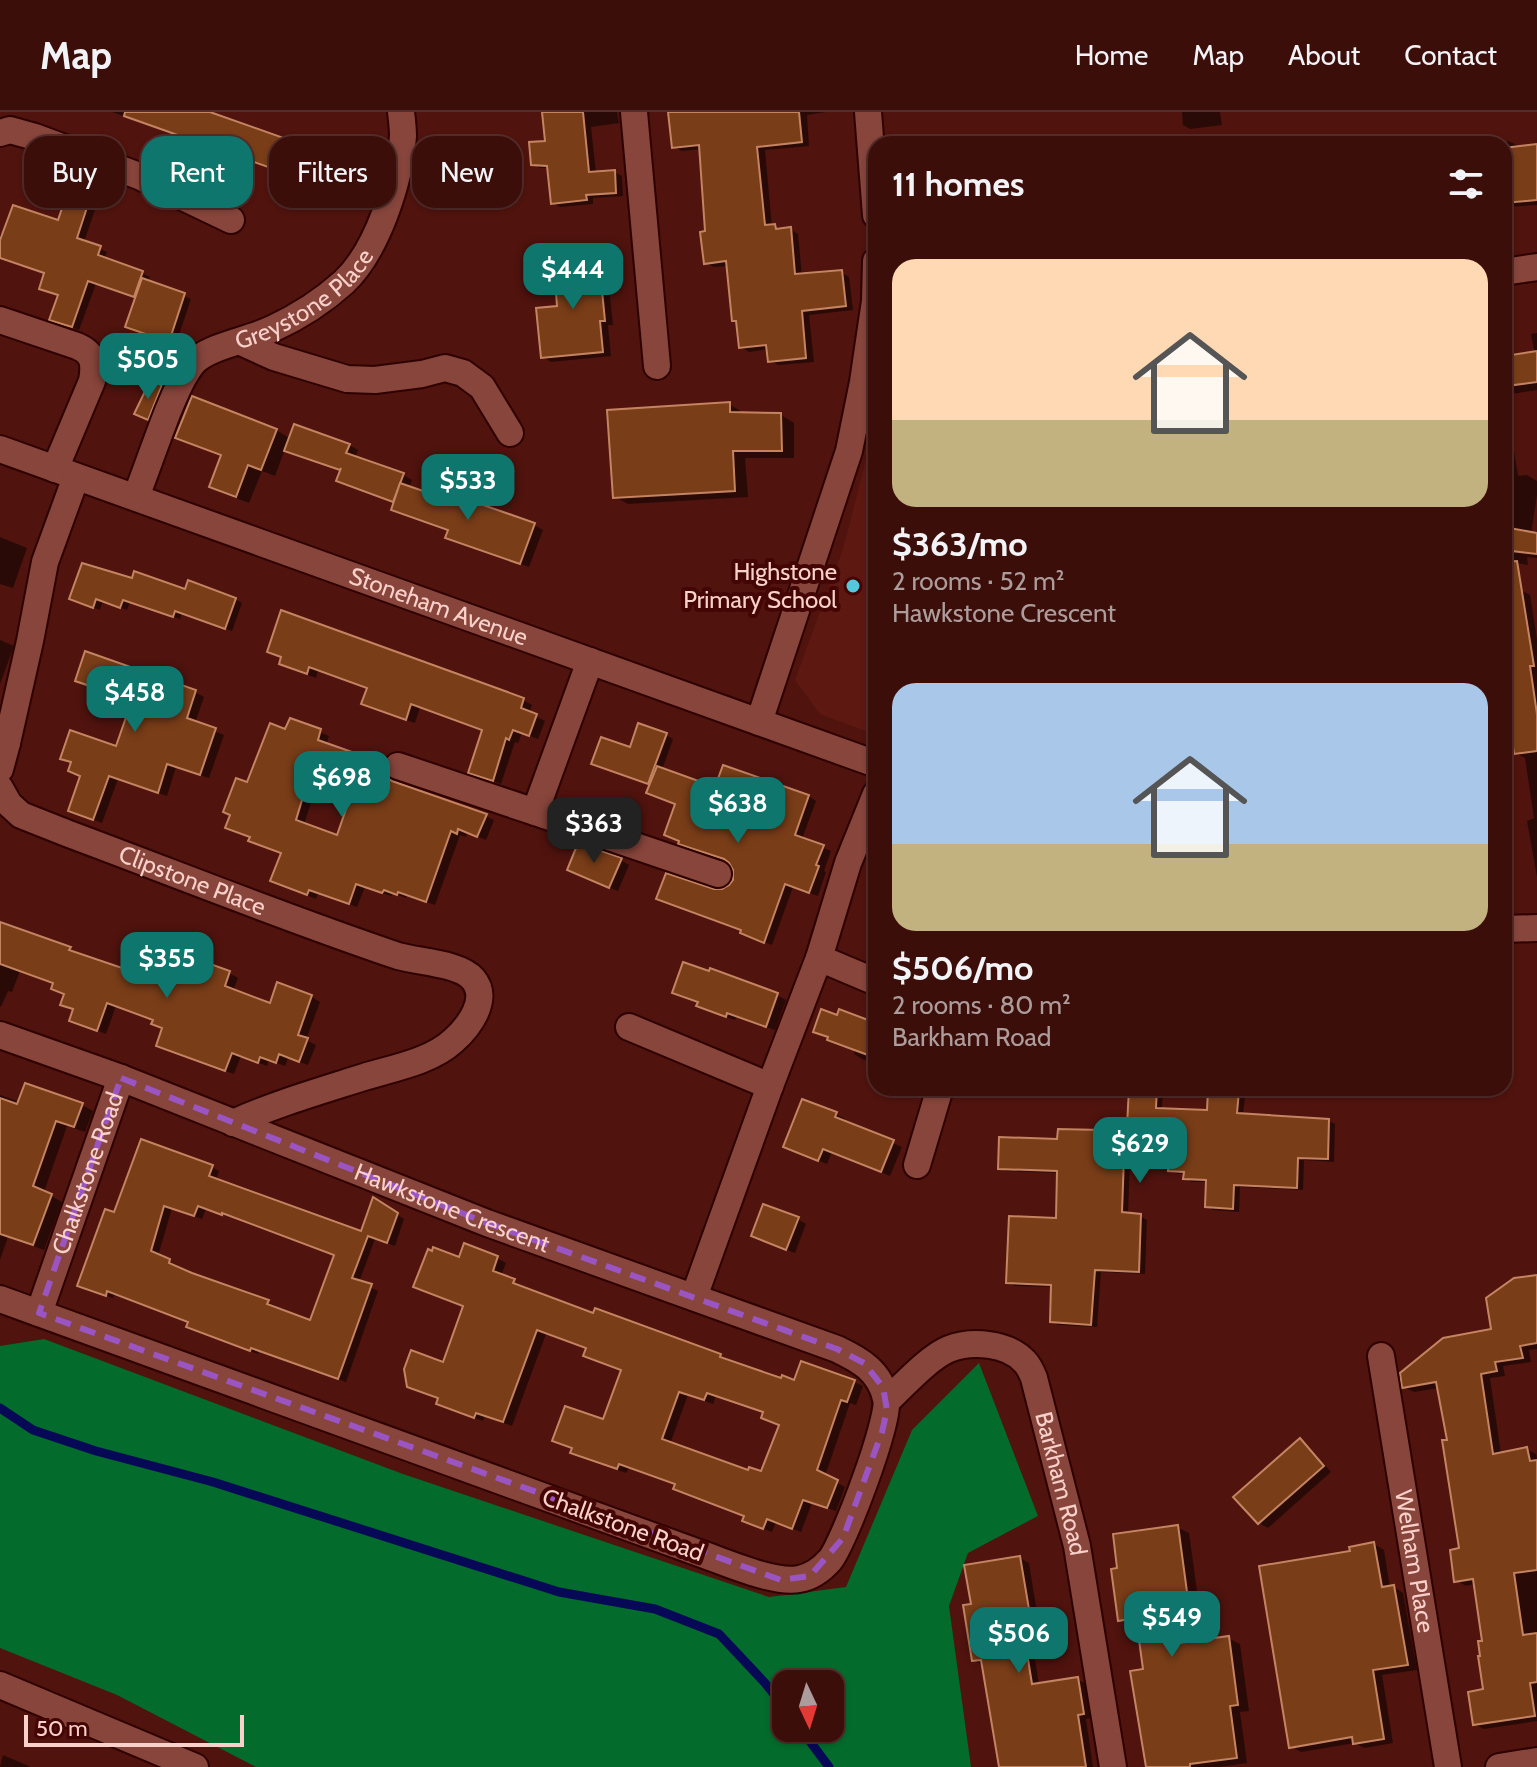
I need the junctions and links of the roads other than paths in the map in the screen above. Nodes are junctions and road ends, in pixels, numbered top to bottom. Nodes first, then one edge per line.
1 (401, 112) edge
2 (634, 112) edge
3 (868, 112) edge
4 (0, 133) edge
5 (870, 136) edge
6 (231, 220) dead end
7 (1537, 267) edge
8 (1512, 271) edge
9 (0, 320) edge
10 (241, 342) junction
11 (868, 348) edge
12 (657, 366) dead end
13 (510, 433) dead end
14 (0, 449) edge
15 (66, 473) junction
16 (136, 497) junction
17 (590, 661) junction
18 (759, 722) junction
19 (3, 742) edge
20 (868, 761) edge
21 (398, 766) dead end
22 (0, 769) edge
23 (0, 788) edge
24 (535, 812) junction
25 (868, 814) edge
26 (718, 874) dead end
27 (1537, 928) edge
28 (1512, 929) edge
29 (819, 958) junction
30 (868, 979) edge
31 (629, 1027) dead end
32 (0, 1035) edge
33 (121, 1078) junction
34 (770, 1086) junction
35 (938, 1096) edge
36 (233, 1123) junction
37 (917, 1165) dead end
38 (694, 1297) junction
39 (0, 1299) edge
40 (39, 1313) junction
41 (1381, 1356) dead end
42 (887, 1401) junction
43 (0, 1685) edge
44 (1537, 1761) edge
45 (195, 1767) edge
46 (1113, 1767) edge
47 (1448, 1767) edge
48 (1499, 1767) edge

1 - 10 street, Greystone Place
2 - 12 street
3 - 5 street
4 - 6 street
7 - 8 street
9 - 15 street
10 - 13 street
10 - 16 street, Greystone Place
11 - 18 street
14 - 15 street, Stoneham Avenue
15 - 16 street, Stoneham Avenue
15 - 19 street
16 - 17 street, Stoneham Avenue
17 - 18 street, Stoneham Avenue
17 - 24 street
18 - 20 street, Stoneham Avenue
19 - 22 street
21 - 24 street
23 - 36 street, Clipstone Place
24 - 26 street
25 - 29 street
27 - 28 street
29 - 30 street
29 - 34 street
31 - 34 street
32 - 33 street, Hawkstone Crescent
33 - 36 street, Hawkstone Crescent
33 - 40 street, Chalkstone Road
34 - 38 street
35 - 37 street
36 - 38 street, Hawkstone Crescent
38 - 42 street
39 - 40 street, Chalkstone Road
40 - 42 street, Chalkstone Road
41 - 47 street, Welham Place
42 - 46 street, Barkham Road
43 - 45 street
44 - 48 street

